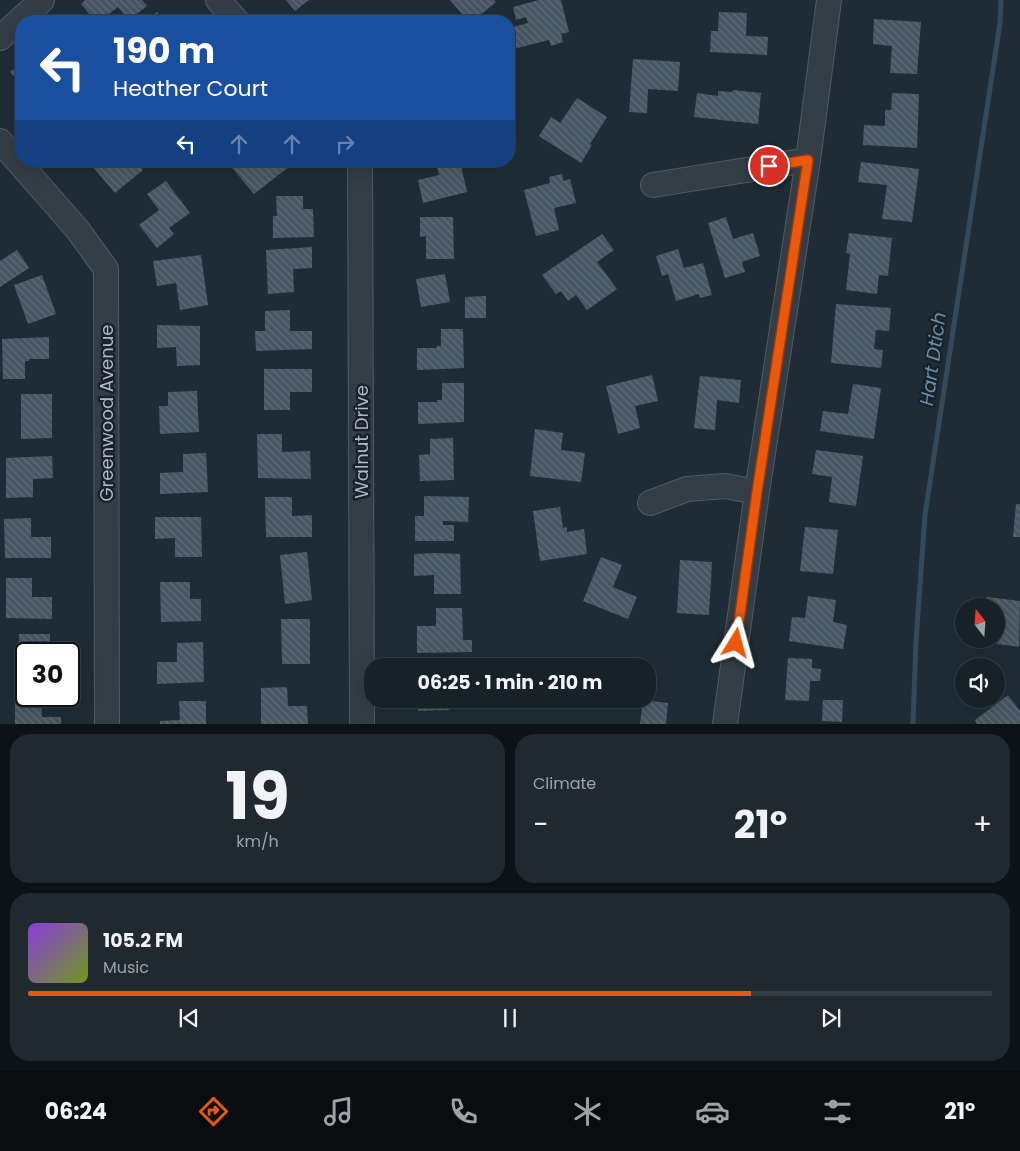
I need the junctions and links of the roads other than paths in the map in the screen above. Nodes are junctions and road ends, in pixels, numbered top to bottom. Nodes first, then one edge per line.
1 (42, 0) edge
2 (218, 0) edge
3 (828, 0) edge
4 (25, 15) edge
5 (232, 15) edge
6 (15, 24) edge
7 (0, 38) edge
8 (0, 141) edge
9 (15, 158) edge
10 (808, 160) junction
11 (23, 167) edge
12 (360, 167) edge
13 (653, 185) dead end
14 (757, 492) junction
15 (650, 503) dead end
16 (731, 722) edge
17 (106, 724) edge
18 (362, 724) edge

1 - 4 street
2 - 5 street
3 - 10 street
6 - 7 street
8 - 9 street, Greenwood Avenue
10 - 13 street
10 - 14 street
11 - 17 street, Greenwood Avenue
12 - 18 street, Walnut Drive
14 - 15 street
14 - 16 street

